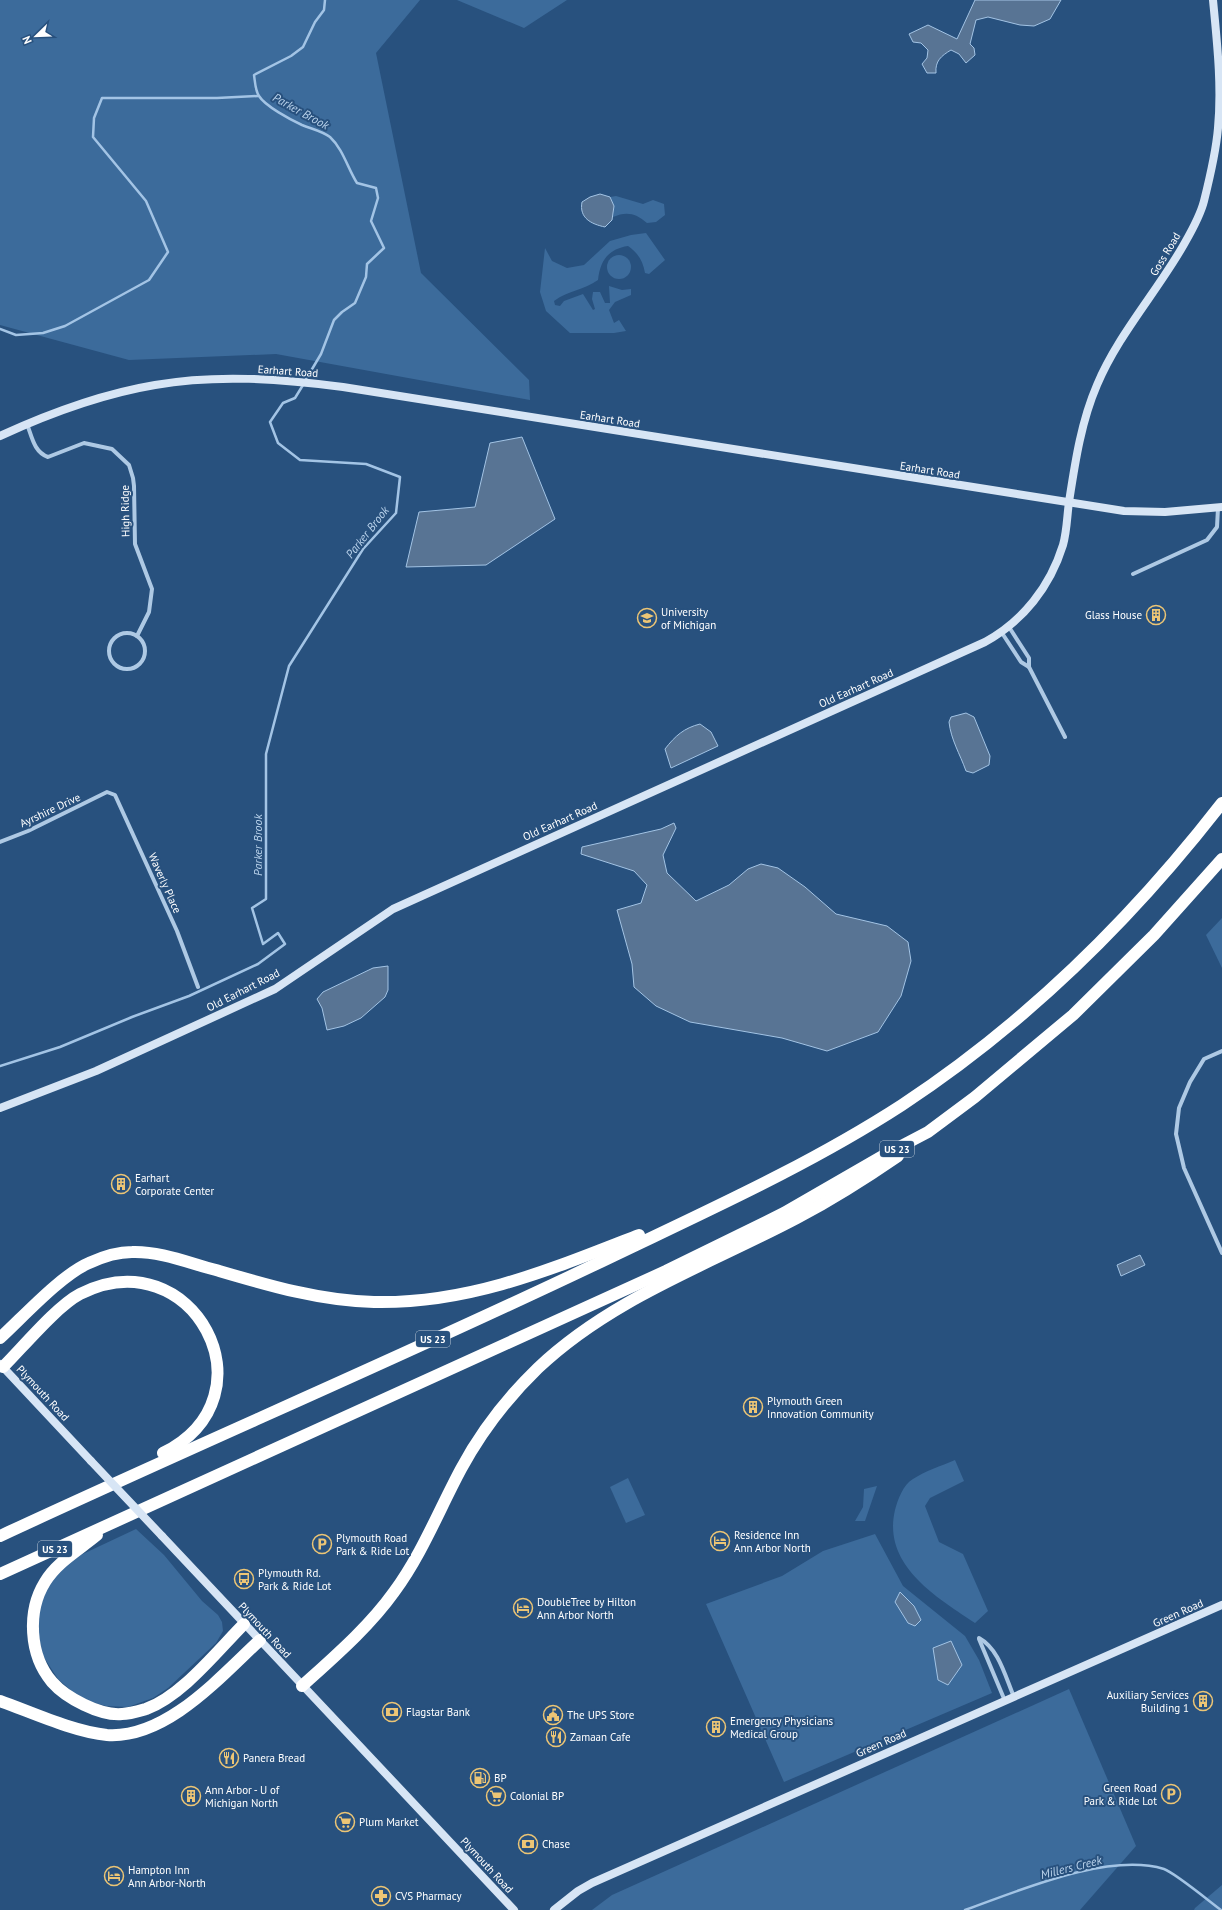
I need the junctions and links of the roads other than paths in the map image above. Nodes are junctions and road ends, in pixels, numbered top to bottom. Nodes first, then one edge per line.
1 (1213, 0) edge
2 (27, 424) junction
3 (0, 436) edge
4 (1069, 503) junction
5 (1220, 508) edge
6 (1133, 574) dead end
7 (1009, 627) junction
8 (1002, 633) junction
9 (137, 636) junction
10 (1029, 667) junction
11 (1065, 737) dead end
12 (108, 792) joint
13 (1222, 803) edge
14 (0, 842) edge
15 (1222, 859) edge
16 (198, 987) dead end
17 (1222, 1051) edge
18 (0, 1108) edge
19 (928, 1132) junction
20 (722, 1203) junction
21 (1222, 1253) edge
22 (0, 1338) edge
23 (2, 1365) edge
24 (72, 1502) junction
25 (110, 1524) junction
26 (0, 1536) edge
27 (0, 1574) edge
28 (1222, 1605) edge
29 (244, 1624) junction
30 (260, 1640) junction
31 (302, 1686) junction
32 (1014, 1697) junction
33 (0, 1701) edge
34 (1005, 1701) junction
35 (514, 1910) edge
36 (554, 1910) edge

1 - 4 street, Goss Road
2 - 3 street, Earhart Road
2 - 4 street, Earhart Road
2 - 9 street, High Ridge
4 - 5 street, Earhart Road
4 - 7 street, Old Earhart Road
5 - 6 street
7 - 8 street, Old Earhart Road
7 - 10 street
8 - 10 street
8 - 18 street, Old Earhart Road
9 - 9 street
10 - 11 street
12 - 14 street, Ayrshire Drive
12 - 16 street, Waverly Place
13 - 20 highway, US 23
15 - 19 highway, US 23
17 - 21 street
19 - 25 highway, US 23
19 - 31 highway
20 - 22 highway
20 - 24 highway, US 23
23 - 24 highway
23 - 29 street, Plymouth Road, bridge
24 - 26 highway, US 23
25 - 27 highway, US 23
25 - 29 highway
28 - 32 street, Green Road
29 - 30 street, Plymouth Road
30 - 31 street, Plymouth Road
30 - 33 highway
31 - 35 street, Plymouth Road
32 - 34 street, Green Road
32 - 34 street
34 - 36 street, Green Road

